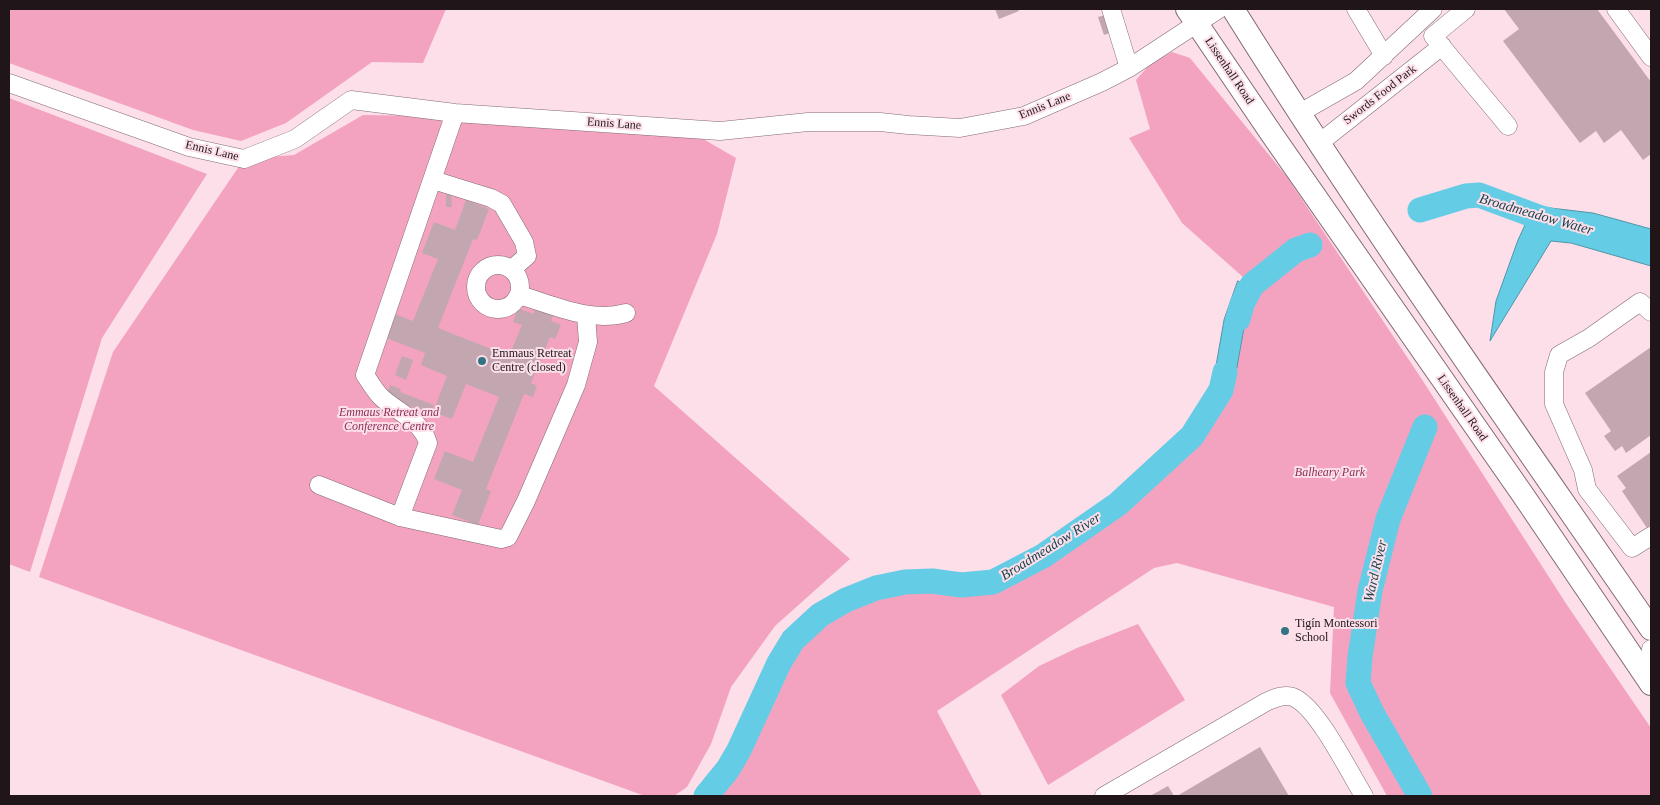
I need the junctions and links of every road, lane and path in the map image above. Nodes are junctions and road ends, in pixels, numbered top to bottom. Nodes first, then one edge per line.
1 (1111, 9) edge
2 (1219, 9) edge
3 (1233, 9) edge
4 (1356, 9) edge
5 (1433, 9) edge
6 (1466, 9) edge
7 (1616, 9) edge
8 (1192, 16) edge
9 (1442, 46) junction
10 (1384, 56) junction
11 (1651, 57) edge
12 (1129, 68) junction
13 (9, 83) edge
14 (455, 113) junction
15 (1298, 114) junction
16 (1508, 126) dead end
17 (1271, 133) junction
18 (1318, 144) junction
19 (433, 180) junction
20 (512, 269) junction
21 (519, 295) junction
22 (1651, 312) edge
23 (626, 313) dead end
24 (586, 315) junction
25 (319, 486) dead end
26 (400, 517) junction
27 (1651, 536) edge
28 (1651, 629) edge
29 (1651, 649) edge
30 (1649, 681) edge
31 (1104, 796) edge
32 (1364, 796) edge

1 - 12 street
2 - 8 street, Ennis Lane
3 - 15 main road
4 - 10 street
5 - 10 street
6 - 9 street
7 - 11 street
8 - 12 street, Ennis Lane
8 - 17 main road, Lissenhall Road
9 - 16 street
9 - 18 street, Swords Food Park
10 - 15 street
12 - 14 street, Ennis Lane
13 - 14 street, Ennis Lane
14 - 19 street
15 - 17 main road
15 - 18 main road
17 - 30 main road, Lissenhall Road
18 - 28 main road
19 - 20 street
19 - 26 street
20 - 21 street
20 - 21 street
21 - 24 street
22 - 27 street
23 - 24 street
24 - 26 street
25 - 26 street
29 - 30 street
31 - 32 street

